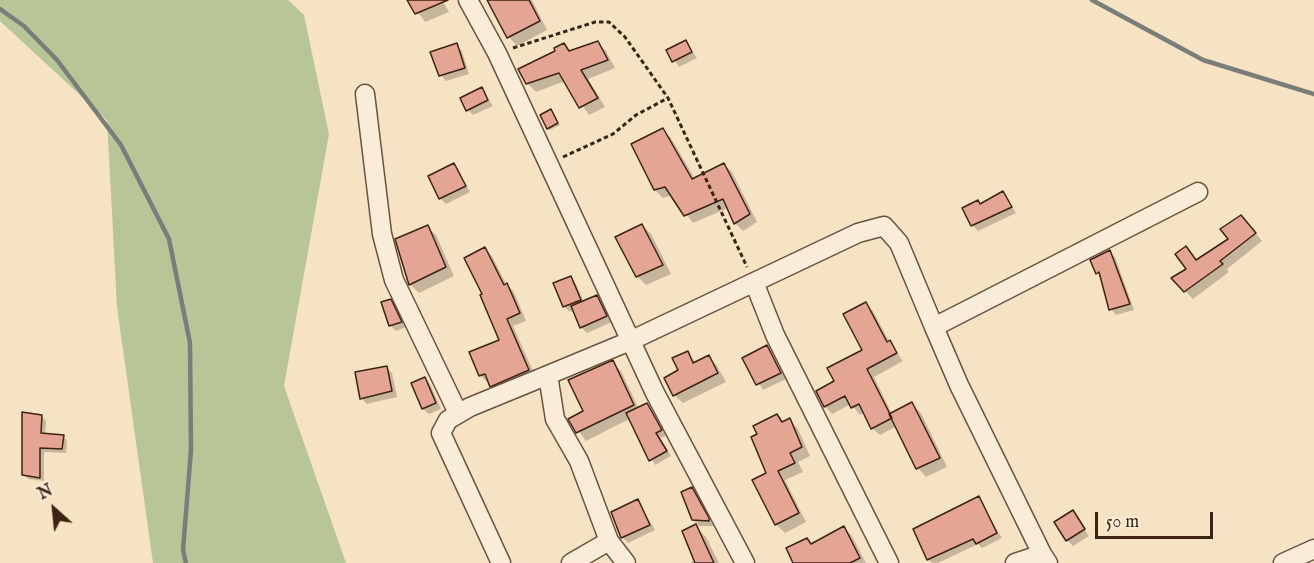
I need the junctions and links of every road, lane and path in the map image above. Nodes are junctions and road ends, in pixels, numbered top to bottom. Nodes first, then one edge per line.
1 (468, 0) edge
2 (497, 53) junction
3 (365, 94) dead end
4 (668, 98) junction
5 (547, 162) junction
6 (1198, 192) dead end
7 (754, 282) junction
8 (934, 327) junction
9 (630, 341) junction
10 (548, 375) junction
11 (458, 413) junction
12 (609, 541) junction
13 (1314, 549) edge
14 (1045, 559) edge
15 (501, 563) edge
16 (571, 563) edge
17 (626, 563) edge
18 (744, 563) edge
19 (890, 563) edge
20 (1015, 563) edge
21 (1283, 563) edge

1 - 2 street
2 - 4 path
2 - 5 street
3 - 11 street
4 - 5 path
4 - 7 path
5 - 9 street
6 - 8 street
7 - 8 street
7 - 9 street
7 - 19 street
8 - 14 street
9 - 10 street
9 - 18 street
10 - 11 street
10 - 12 street
11 - 15 street
12 - 16 street
12 - 17 street
13 - 21 street
14 - 20 street

